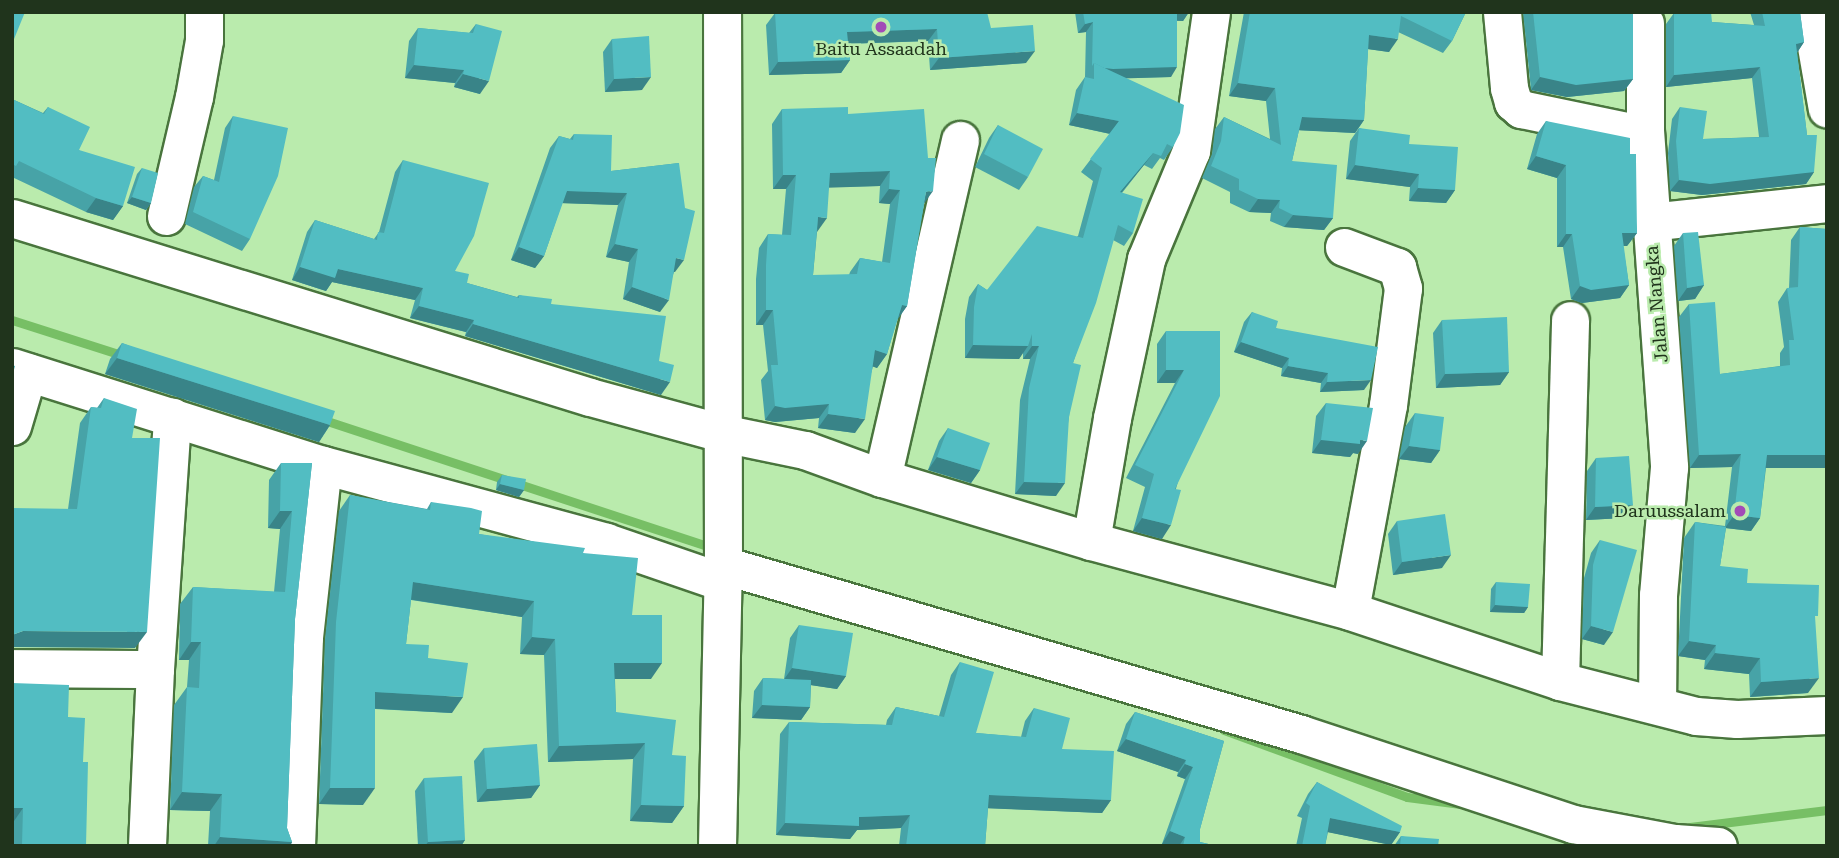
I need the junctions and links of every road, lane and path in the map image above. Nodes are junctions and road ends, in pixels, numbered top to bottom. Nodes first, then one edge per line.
1 (204, 12) edge
2 (722, 12) edge
3 (1211, 12) edge
4 (1502, 12) edge
5 (1810, 12) edge
6 (1645, 23) dead end
7 (1827, 110) edge
8 (1645, 130) junction
9 (960, 140) dead end
10 (1827, 203) edge
11 (166, 216) dead end
12 (12, 218) edge
13 (1650, 222) junction
14 (1344, 247) dead end
15 (1570, 320) dead end
16 (20, 369) edge
17 (172, 417) junction
18 (12, 426) edge
19 (722, 443) junction
20 (323, 465) junction
21 (882, 478) junction
22 (1091, 541) junction
23 (723, 567) junction
24 (1350, 611) junction
25 (12, 668) edge
26 (155, 669) junction
27 (1560, 681) junction
28 (1657, 705) junction
29 (1827, 715) edge
30 (1557, 832) edge
31 (147, 846) edge
32 (296, 846) edge
33 (717, 846) edge
34 (1718, 846) edge

1 - 11 street
2 - 19 street
3 - 22 street
4 - 8 street
5 - 7 street
6 - 8 street, Jalan Nangka
8 - 13 street, Jalan Nangka
9 - 21 street
10 - 13 street
12 - 19 street
13 - 28 street, Jalan Nangka
14 - 24 street
15 - 27 street
16 - 17 street
16 - 18 street
17 - 20 street
17 - 26 street
19 - 21 street
19 - 23 street
20 - 23 street
20 - 32 street
21 - 22 street
22 - 24 street
23 - 30 street
23 - 33 street
24 - 27 street
25 - 26 street
26 - 31 street
27 - 28 street
28 - 29 street
30 - 34 street

